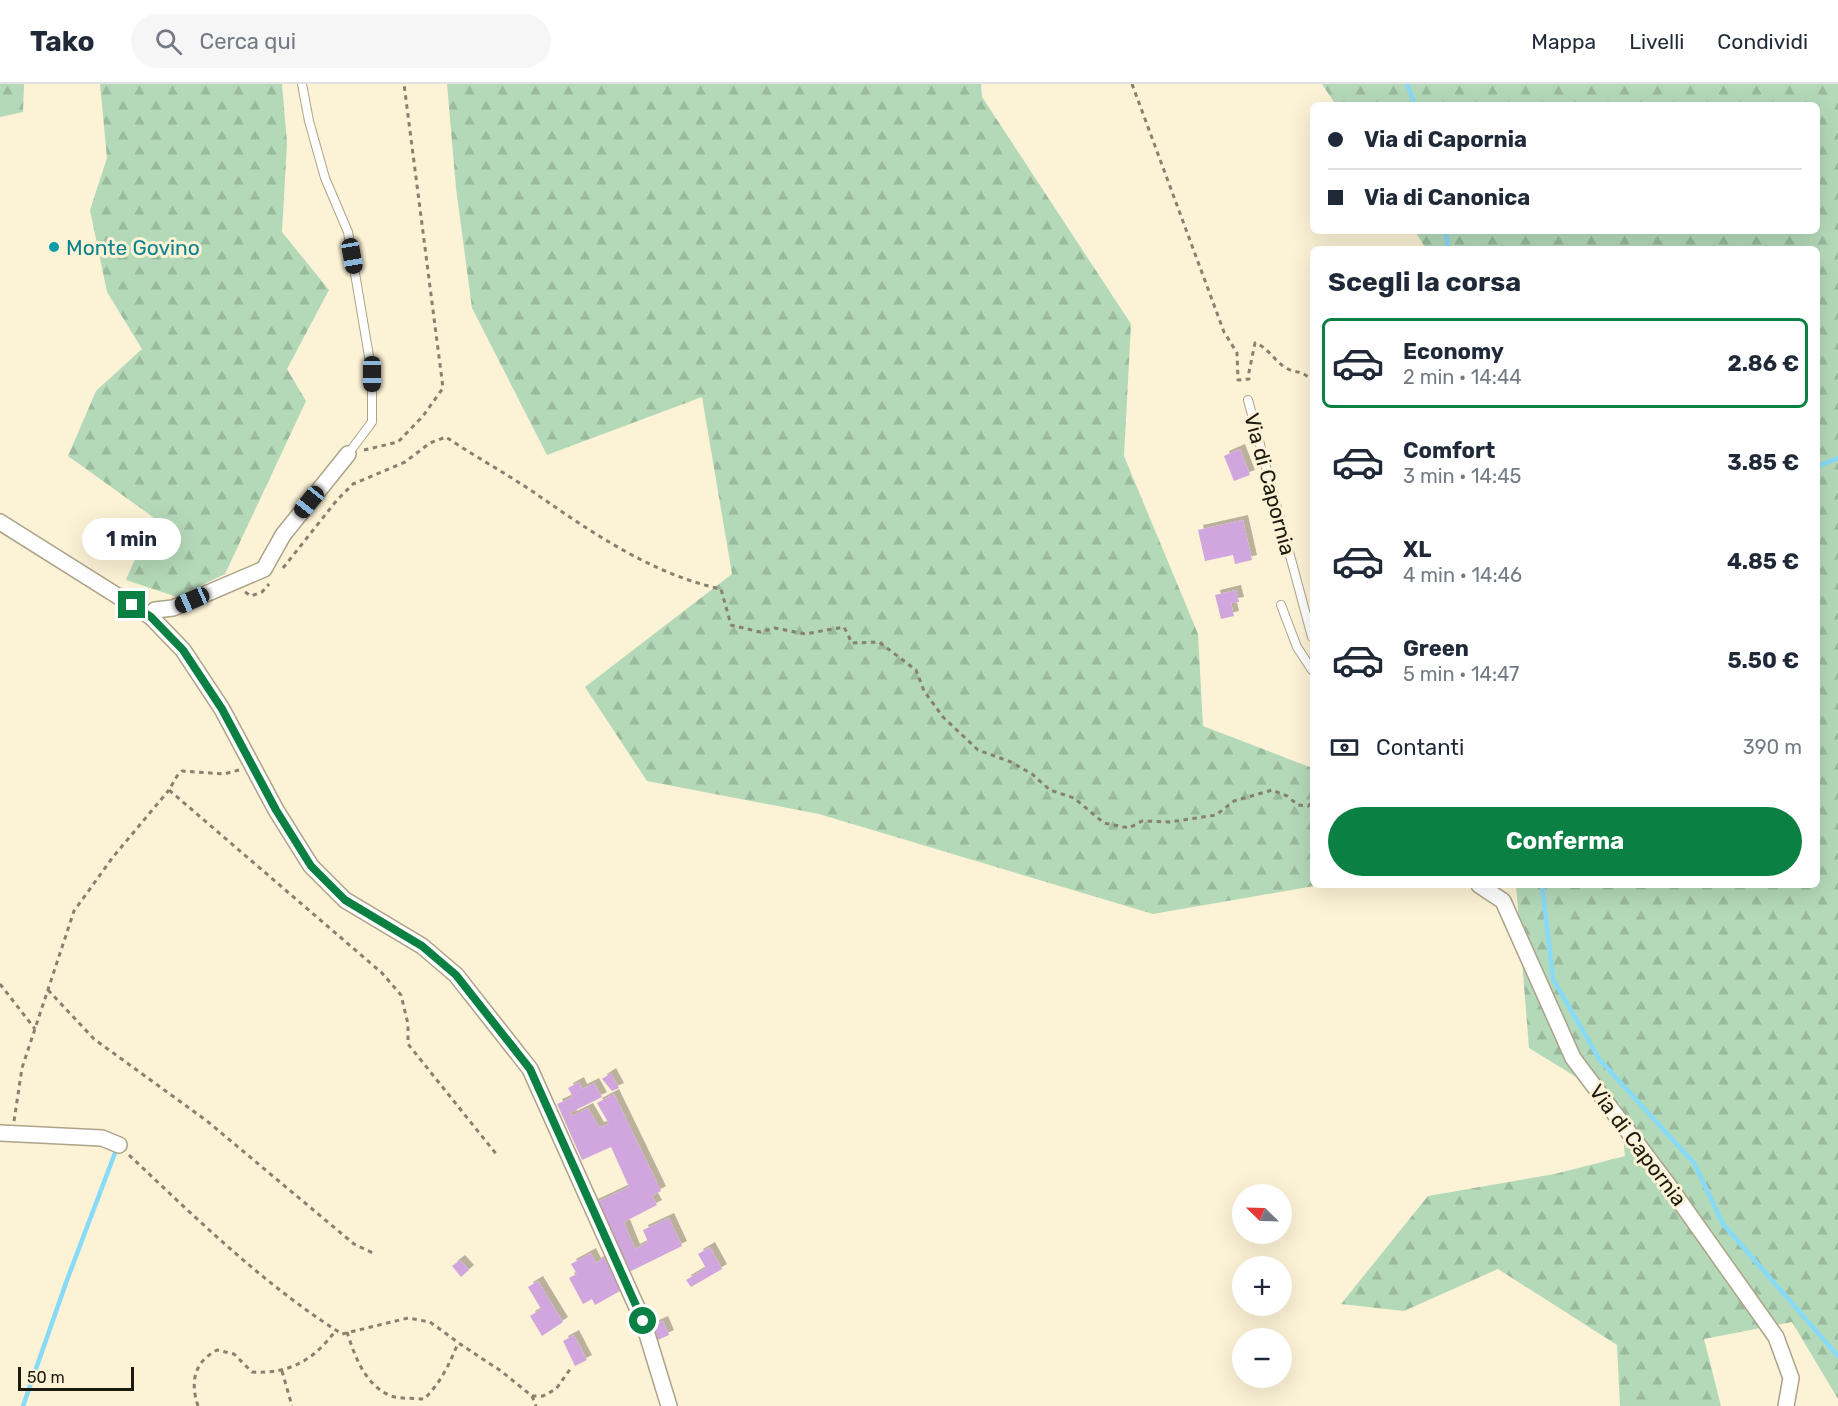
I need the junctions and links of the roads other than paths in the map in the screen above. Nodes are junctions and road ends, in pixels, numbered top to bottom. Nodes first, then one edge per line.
1 (302, 84) edge
2 (1248, 400) dead end
3 (348, 454) joint
4 (0, 522) edge
5 (1281, 605) dead end
6 (151, 617) junction
7 (1310, 630) edge
8 (1310, 667) edge
9 (1484, 888) edge
10 (6, 1134) edge
11 (119, 1145) road end
12 (669, 1406) edge
13 (1786, 1406) edge

1 - 3 lane
2 - 7 lane, Via di Capornia
3 - 6 street
4 - 6 street
5 - 8 lane
6 - 12 street
9 - 13 street, Via di Capornia
10 - 11 street

